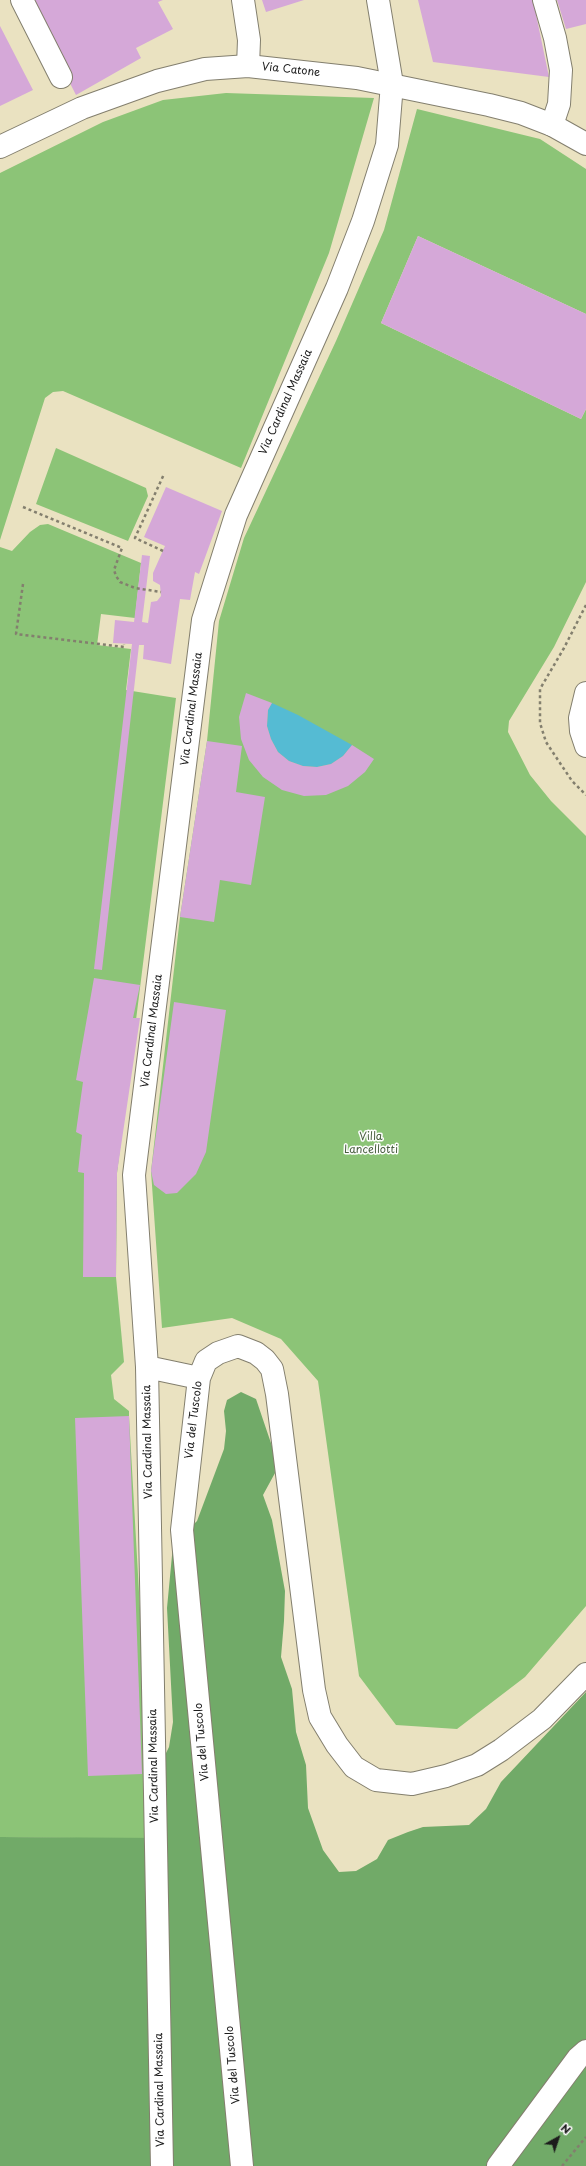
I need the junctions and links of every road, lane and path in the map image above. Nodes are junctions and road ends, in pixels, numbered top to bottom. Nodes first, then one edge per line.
1 (22, 0) edge
2 (244, 0) edge
3 (378, 0) edge
4 (544, 0) edge
5 (248, 66) junction
6 (61, 77) dead end
7 (392, 84) junction
8 (552, 125) junction
9 (586, 144) edge
10 (0, 147) edge
11 (164, 474) dead end
12 (23, 507) dead end
13 (163, 551) dead end
14 (23, 584) dead end
15 (162, 592) dead end
16 (586, 605) edge
17 (124, 644) dead end
18 (540, 689) dead end
19 (586, 693) edge
20 (586, 746) edge
21 (147, 1367) junction
22 (199, 1378) junction
23 (586, 1674) edge
24 (586, 2051) edge
25 (586, 2137) edge
26 (162, 2166) edge
27 (242, 2166) edge
28 (498, 2166) edge
29 (562, 2166) edge

1 - 6 street
2 - 5 street
3 - 7 street, Via Cardinal Massaia
4 - 8 street
5 - 7 street, Via Catone
5 - 10 street, Via Catone
7 - 8 street, Via Catone
7 - 21 street, Via Cardinal Massaia
8 - 9 street, Via Catone
11 - 13 path
12 - 15 path
14 - 17 path
16 - 18 path
19 - 20 street
21 - 22 street, Via Cardinal Massaia
21 - 26 street, Via Cardinal Massaia
22 - 23 street, Via del Tuscolo
22 - 27 street, Via del Tuscolo
24 - 28 street
25 - 29 path

